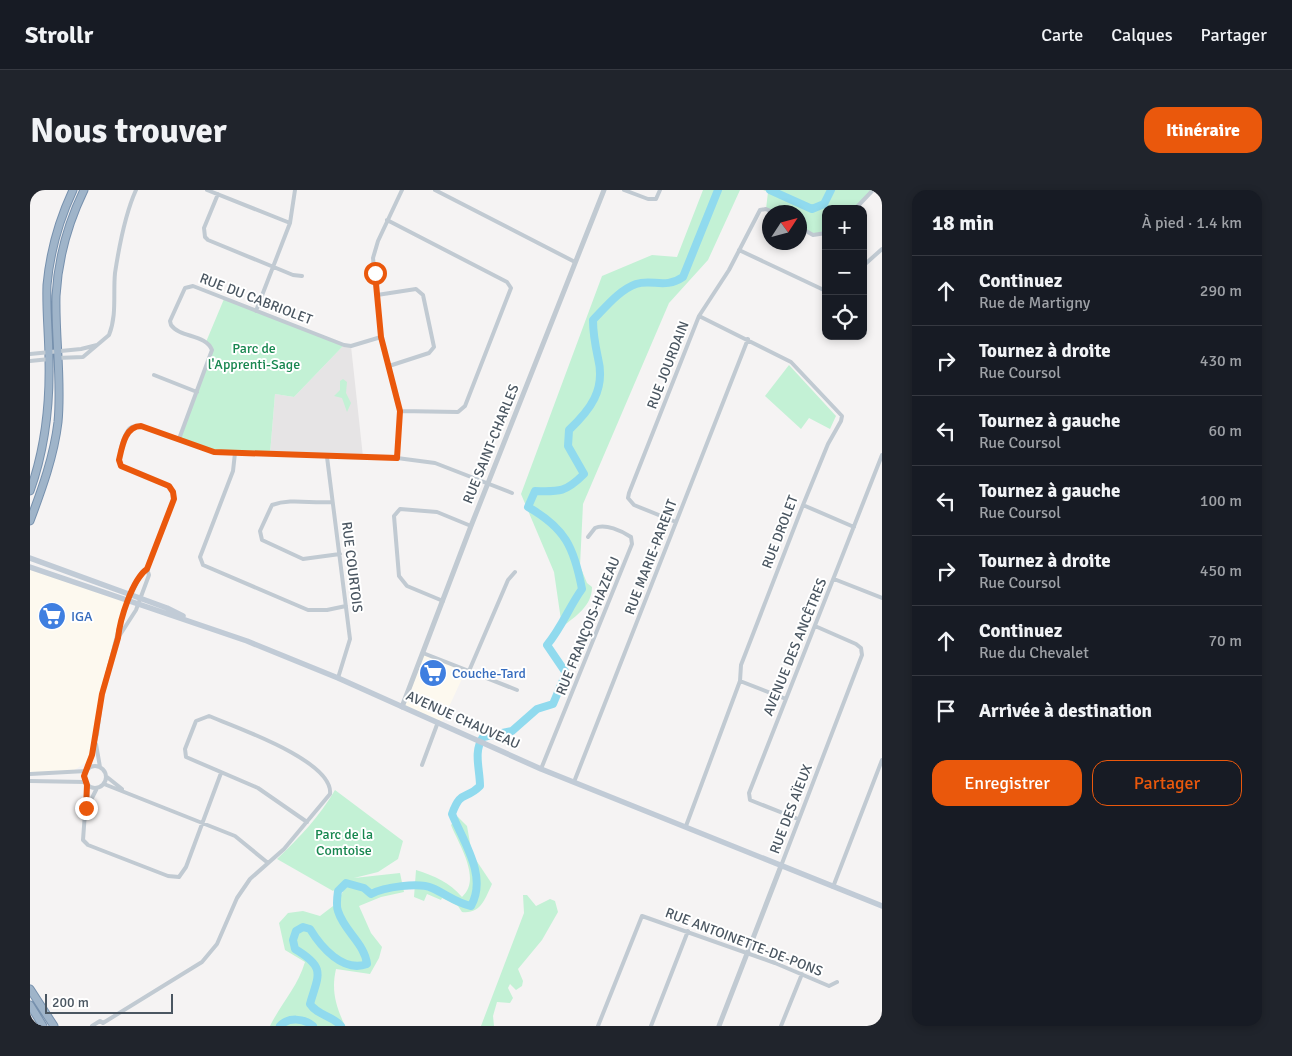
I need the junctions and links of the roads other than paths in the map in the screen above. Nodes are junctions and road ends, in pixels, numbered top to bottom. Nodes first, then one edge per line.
1 (72, 190) edge
2 (84, 190) edge
3 (136, 190) edge
4 (207, 190) edge
5 (295, 190) edge
6 (402, 190) edge
7 (435, 190) edge
8 (604, 190) edge
9 (624, 190) edge
10 (660, 190) edge
11 (873, 190) edge
12 (218, 194) junction
13 (859, 205) edge
14 (762, 210) edge
15 (387, 220) junction
16 (290, 223) junction
17 (807, 231) edge
18 (822, 233) edge
19 (882, 249) edge
20 (739, 250) junction
21 (575, 262) junction
22 (867, 262) edge
23 (274, 266) junction
24 (302, 276) dead end
25 (822, 289) edge
26 (376, 295) junction
27 (256, 310) junction
28 (699, 316) junction
29 (381, 337) junction
30 (748, 339) junction
31 (99, 345) junction
32 (30, 354) edge
33 (58, 355) junction
34 (49, 356) junction
35 (30, 361) edge
36 (389, 366) junction
37 (154, 375) dead end
38 (197, 392) junction
39 (400, 411) junction
40 (179, 439) junction
41 (235, 453) junction
42 (882, 455) edge
43 (327, 457) junction
44 (397, 458) junction
45 (488, 484) junction
46 (30, 491) edge
47 (512, 493) dead end
48 (332, 502) junction
49 (803, 505) junction
50 (30, 521) edge
51 (676, 522) junction
52 (471, 526) junction
53 (854, 527) junction
54 (588, 537) dead end
55 (340, 554) junction
56 (30, 558) edge
57 (30, 568) edge
58 (147, 569) junction
59 (515, 572) dead end
60 (834, 580) junction
61 (130, 597) junction
62 (882, 598) edge
63 (139, 601) junction
64 (443, 601) junction
65 (346, 606) junction
66 (815, 626) junction
67 (118, 638) junction
68 (423, 653) junction
69 (469, 671) junction
70 (338, 678) junction
71 (740, 681) junction
72 (517, 690) dead end
73 (786, 699) junction
74 (402, 707) junction
75 (438, 722) junction
76 (96, 740) junction
77 (882, 760) edge
78 (422, 765) dead end
79 (100, 767) junction
80 (87, 769) junction
81 (542, 769) junction
82 (220, 773) junction
83 (30, 774) edge
84 (107, 776) junction
85 (30, 781) edge
86 (574, 782) junction
87 (86, 783) junction
88 (104, 784) junction
89 (97, 788) junction
90 (124, 791) junction
91 (86, 808) junction
92 (798, 819) junction
93 (203, 822) junction
94 (307, 822) junction
95 (686, 826) junction
96 (268, 863) junction
97 (781, 866) junction
98 (833, 887) junction
99 (882, 902) edge
100 (882, 906) edge
101 (688, 931) junction
102 (747, 954) junction
103 (802, 974) junction
104 (837, 982) dead end
105 (30, 989) edge
106 (30, 1005) edge
107 (103, 1024) edge
108 (43, 1026) edge
109 (54, 1026) edge
110 (92, 1026) edge
111 (598, 1026) edge
112 (651, 1026) edge
113 (719, 1026) edge
114 (781, 1026) edge

1 - 34 highway
2 - 33 highway
3 - 31 street
4 - 12 street
5 - 16 street
6 - 15 street
7 - 21 street
8 - 21 street, RUE SAINT-CHARLES
9 - 10 street
11 - 13 street
12 - 16 street
12 - 23 street
14 - 20 street, RUE JOURDAIN
15 - 26 street
15 - 39 street
16 - 23 street
17 - 18 street
19 - 22 street
20 - 25 street
20 - 28 street, RUE JOURDAIN
21 - 45 street, RUE SAINT-CHARLES
23 - 24 street
23 - 27 street
26 - 29 street
26 - 36 street
27 - 29 street, RUE DU CABRIOLET
27 - 38 street, RUE DU CABRIOLET
28 - 30 street, RUE DROLET
28 - 51 street, RUE JOURDAIN
29 - 36 street
30 - 49 street, RUE DROLET
30 - 51 street, RUE MARIE-PARENT
31 - 33 street
31 - 33 street
32 - 34 street
33 - 34 street
33 - 34 street
33 - 50 highway
34 - 35 street
34 - 46 highway
36 - 39 street
37 - 38 street
38 - 40 street, RUE DU CABRIOLET
39 - 44 street
40 - 41 street
40 - 58 street
41 - 43 street
41 - 65 street
42 - 53 street, AVENUE DES ANCÊTRES
43 - 44 street
43 - 48 street, RUE COURTOIS
44 - 45 street
45 - 47 street
45 - 52 street, RUE SAINT-CHARLES
48 - 55 street, RUE COURTOIS
48 - 55 street
49 - 53 street
49 - 71 street, RUE DROLET
51 - 86 street, RUE MARIE-PARENT
52 - 64 street, RUE SAINT-CHARLES
52 - 64 street
53 - 60 street, AVENUE DES ANCÊTRES
54 - 81 street, RUE FRANÇOIS-HAZEAU
55 - 65 street, RUE COURTOIS
56 - 61 main road
57 - 61 main road
58 - 61 street
58 - 63 street
59 - 69 street
60 - 62 street
60 - 66 street, AVENUE DES ANCÊTRES
61 - 63 main road, AVENUE CHAUVEAU
61 - 67 street
63 - 67 street
63 - 70 main road, AVENUE CHAUVEAU
64 - 68 street, RUE SAINT-CHARLES
65 - 70 street, RUE COURTOIS
66 - 73 street, AVENUE DES ANCÊTRES
66 - 92 street, RUE DES AÏEUX
67 - 76 street
68 - 69 street
68 - 74 street, RUE SAINT-CHARLES
69 - 72 street
70 - 74 main road, AVENUE CHAUVEAU
71 - 73 street
71 - 95 street, RUE DROLET
73 - 92 street, AVENUE DES ANCÊTRES
74 - 75 main road, AVENUE CHAUVEAU
75 - 78 street
75 - 81 main road, AVENUE CHAUVEAU
76 - 79 street
76 - 80 street
77 - 98 street
79 - 80 street
79 - 84 street
80 - 83 street
80 - 87 street
81 - 86 main road, AVENUE CHAUVEAU
82 - 93 street
82 - 94 street
82 - 94 street
84 - 88 street
84 - 90 street
85 - 87 street
86 - 95 main road, AVENUE CHAUVEAU
87 - 89 street
87 - 91 street
88 - 89 street
88 - 90 street
89 - 91 street
90 - 93 street
91 - 93 street
92 - 97 street, RUE DES AÏEUX
93 - 96 street
94 - 96 street
95 - 97 main road, AVENUE CHAUVEAU
96 - 107 street
97 - 98 main road, AVENUE CHAUVEAU
97 - 102 street, RUE DES AÏEUX
98 - 100 main road, AVENUE CHAUVEAU
99 - 100 street
101 - 102 street, RUE ANTOINETTE-DE-PONS
101 - 111 street, RUE ANTOINETTE-DE-PONS
101 - 112 street
102 - 103 street, RUE ANTOINETTE-DE-PONS
102 - 113 street, RUE DES AÏEUX
103 - 104 street, RUE ANTOINETTE-DE-PONS
103 - 114 street
105 - 109 highway
106 - 108 highway
107 - 110 street

